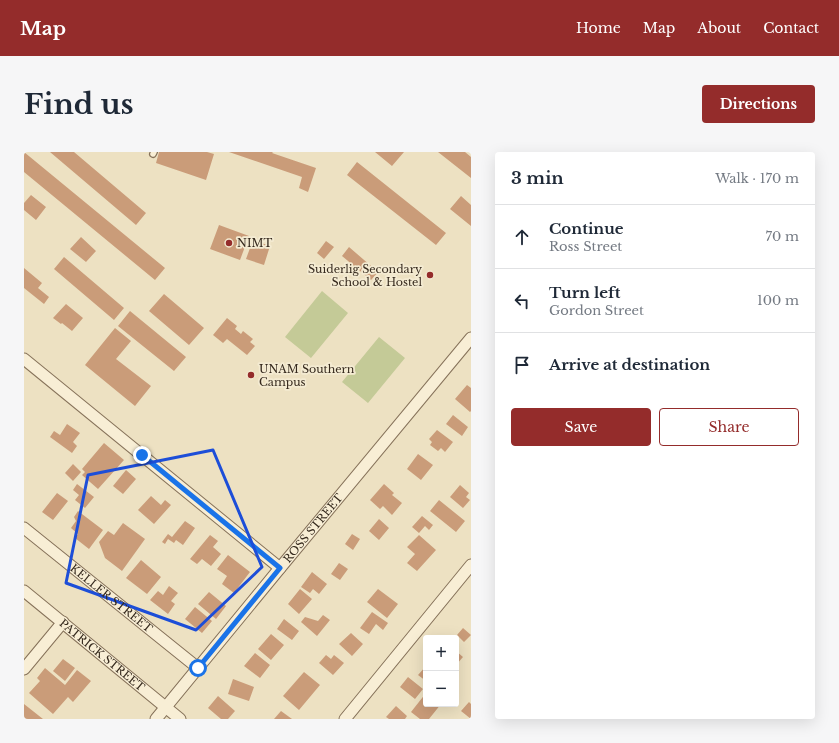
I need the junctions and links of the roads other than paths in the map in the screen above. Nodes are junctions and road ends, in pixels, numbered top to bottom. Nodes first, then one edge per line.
1 (471, 338) edge
2 (24, 359) edge
3 (24, 528) edge
4 (471, 566) edge
5 (280, 568) junction
6 (24, 591) edge
7 (63, 622) junction
8 (198, 668) junction
9 (24, 669) edge
10 (166, 707) junction
11 (156, 719) edge
12 (180, 719) edge
13 (345, 719) edge

1 - 5 street, ROSS STREET
2 - 5 street
3 - 8 street, KELLER STREET
4 - 13 street
5 - 8 street, ROSS STREET
6 - 7 street, PATRICK STREET
7 - 9 street
7 - 10 street, PATRICK STREET
8 - 10 street, ROSS STREET
10 - 11 street, ROSS STREET
10 - 12 street, PATRICK STREET

